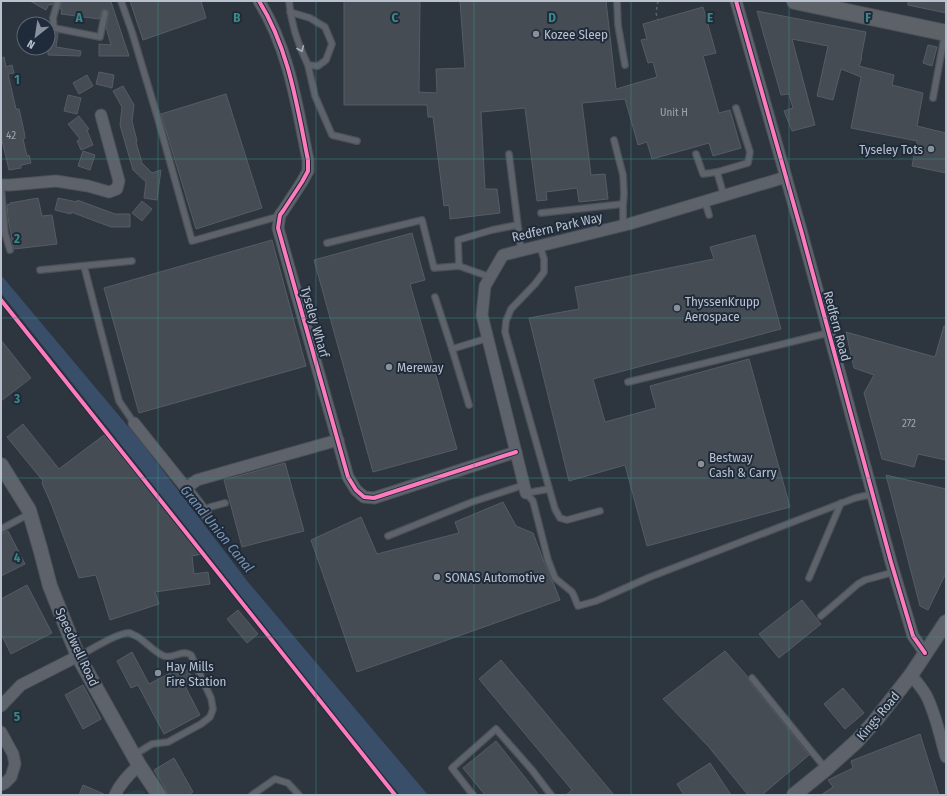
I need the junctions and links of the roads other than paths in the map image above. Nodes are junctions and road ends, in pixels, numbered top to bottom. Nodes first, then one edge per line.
1 (58, 1) edge
2 (121, 1) edge
3 (259, 1) edge
4 (289, 1) edge
5 (617, 1) edge
6 (736, 1) edge
7 (795, 1) edge
8 (105, 12) dead end
9 (290, 12) junction
10 (946, 33) edge
11 (308, 65) junction
12 (625, 65) dead end
13 (933, 98) dead end
14 (736, 108) dead end
15 (101, 115) dead end
16 (614, 140) dead end
17 (357, 141) dead end
18 (509, 154) dead end
19 (696, 154) dead end
20 (717, 172) junction
21 (786, 177) junction
22 (1, 185) edge
23 (724, 196) junction
24 (705, 201) junction
25 (623, 204) junction
26 (541, 212) dead end
27 (280, 215) junction
28 (710, 215) dead end
29 (518, 225) junction
30 (623, 226) junction
31 (327, 243) dead end
32 (540, 246) junction
33 (10, 250) dead end
34 (521, 250) junction
35 (132, 261) dead end
36 (84, 266) junction
37 (459, 266) junction
38 (40, 270) dead end
39 (490, 277) junction
40 (435, 297) dead end
41 (828, 333) junction
42 (488, 338) junction
43 (452, 349) junction
44 (628, 382) dead end
45 (469, 405) dead end
46 (134, 423) joint
47 (338, 440) junction
48 (516, 452) junction
49 (1, 465) edge
50 (186, 488) junction
51 (525, 489) junction
52 (549, 489) junction
53 (873, 494) junction
54 (225, 503) dead end
55 (841, 503) junction
56 (600, 511) dead end
57 (30, 512) junction
58 (205, 513) joint
59 (1, 529) edge
60 (388, 536) dead end
61 (894, 572) junction
62 (809, 578) dead end
63 (820, 616) dead end
64 (946, 622) edge
65 (925, 653) junction
66 (78, 656) junction
67 (911, 675) junction
68 (752, 678) dead end
69 (1, 706) edge
70 (1, 732) edge
71 (946, 757) edge
72 (137, 760) junction
73 (826, 769) junction
74 (1, 785) edge
75 (115, 795) edge
76 (159, 795) edge
77 (252, 795) edge
78 (299, 795) edge
79 (473, 795) edge
80 (551, 795) edge
81 (794, 795) edge

1 - 8 lane
2 - 27 lane
3 - 27 street
4 - 9 lane
5 - 12 lane
6 - 21 street, Redfern Road
7 - 10 main road
9 -> 11 lane
9 - 11 lane
10 - 13 lane
11 - 17 lane
14 - 20 lane
15 - 22 street
16 - 25 lane
18 - 29 lane
19 - 20 lane
20 - 23 lane
21 - 23 street, Redfern Park Way
21 - 41 street, Redfern Road
22 - 33 lane
23 - 24 street, Redfern Park Way
24 - 28 lane
24 - 30 street, Redfern Park Way
25 - 26 lane
25 - 30 lane
27 - 47 street, Tyseley Wharf
29 - 34 lane
29 - 37 lane
30 - 32 street, Redfern Park Way
31 - 37 lane
32 - 34 street, Redfern Park Way
32 - 52 lane
34 - 39 street, Redfern Park Way
35 - 36 lane
36 - 38 lane
36 - 46 lane
37 - 39 lane
39 - 42 street, Redfern Park Way
40 - 43 lane
41 - 44 lane
41 - 53 street, Redfern Road
42 - 43 lane
42 - 48 street, Redfern Park Way
43 - 45 lane
46 - 50 street
47 - 48 street, Tyseley Wharf
47 - 50 street
48 - 51 street, Redfern Park Way
49 - 57 street, Speedwell Road
50 - 58 street
51 - 52 lane
51 - 55 lane
51 - 60 lane
52 - 56 lane
53 - 55 lane
53 - 61 street, Redfern Road
54 - 58 lane
55 - 62 lane
57 - 59 lane
57 - 66 street, Speedwell Road
61 - 63 lane
61 - 65 street, Redfern Road
64 - 65 street, Kings Road
65 - 67 street, Kings Road
66 - 69 street
66 - 72 street, Speedwell Road
66 - 72 lane
67 - 71 street
67 - 73 street, Kings Road
68 - 73 lane
70 - 74 street
72 - 75 street
72 - 76 street, Speedwell Road
73 - 81 street, Kings Road
77 - 78 lane
79 - 80 lane

